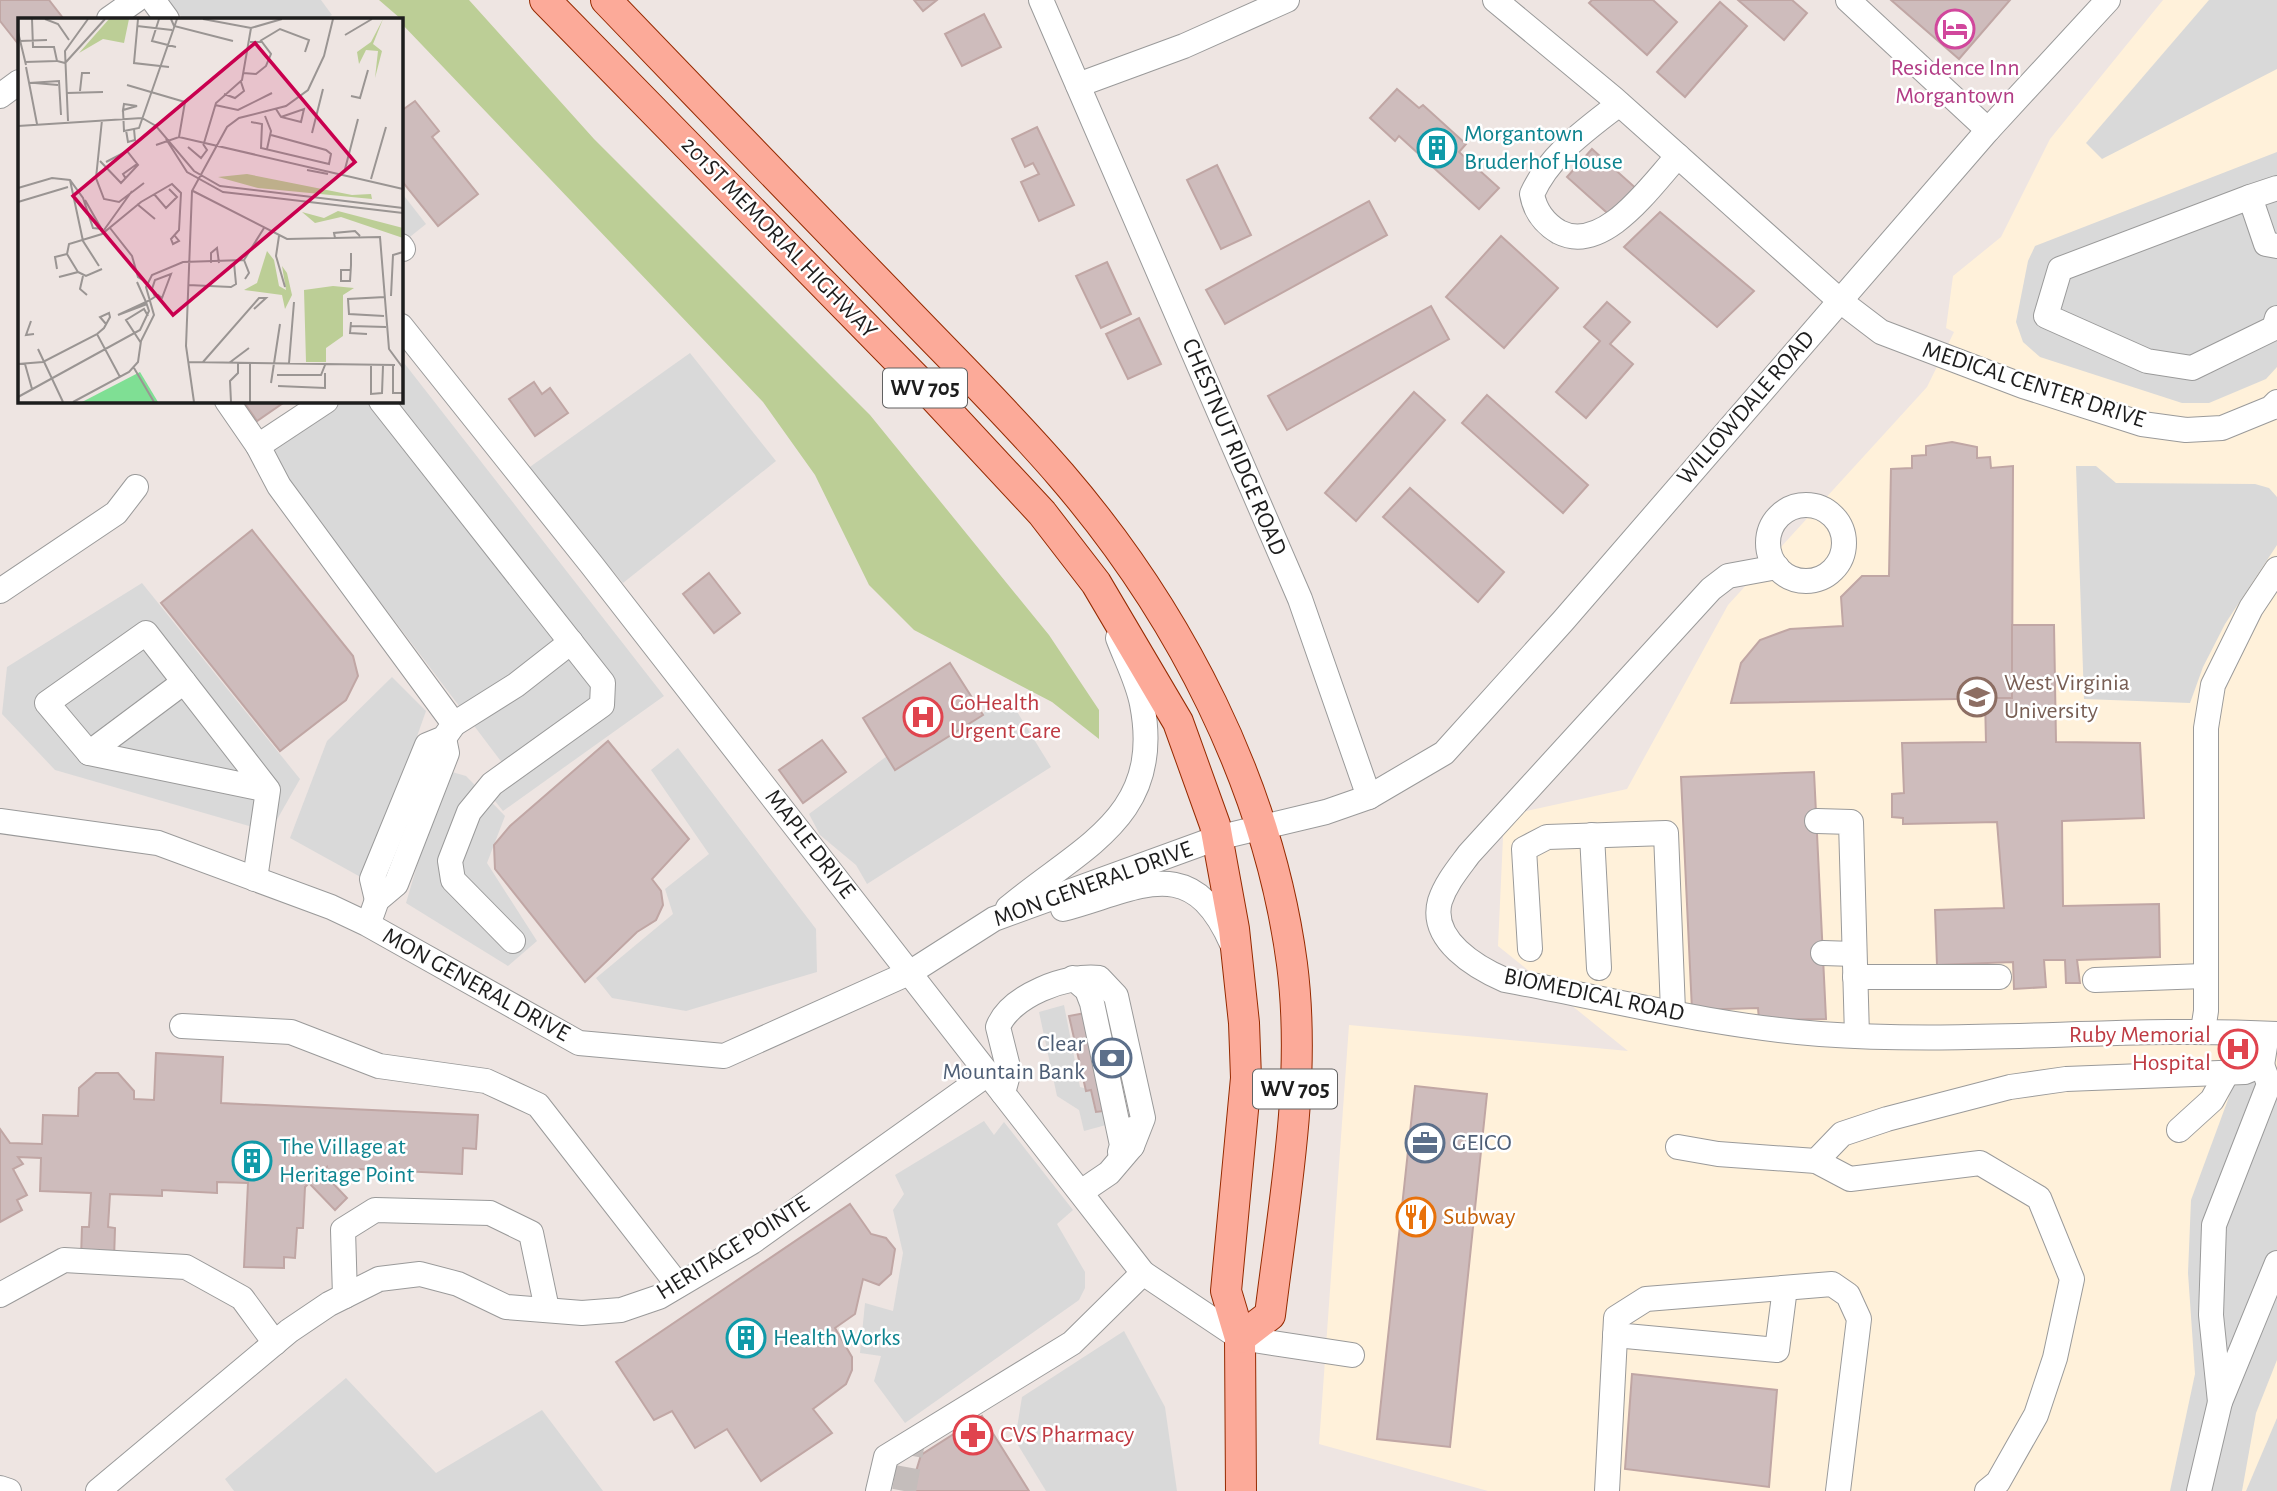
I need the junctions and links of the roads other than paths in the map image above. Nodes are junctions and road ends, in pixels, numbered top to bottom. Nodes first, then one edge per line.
1 (136, 0) edge
2 (153, 0) edge
3 (545, 0) edge
4 (606, 0) edge
5 (1041, 0) edge
6 (1287, 0) edge
7 (1848, 0) edge
8 (2108, 0) edge
9 (1505, 3) edge
10 (110, 18) edge
11 (166, 18) edge
12 (18, 83) edge
13 (1078, 85) junction
14 (0, 96) edge
15 (1619, 104) junction
16 (1988, 130) junction
17 (1678, 156) junction
18 (2277, 187) edge
19 (2250, 197) junction
20 (2277, 246) edge
21 (1839, 300) junction
22 (2277, 318) edge
23 (402, 328) edge
24 (228, 402) edge
25 (324, 402) edge
26 (382, 402) edge
27 (2275, 410) edge
28 (258, 446) junction
29 (136, 487) dead end
30 (1777, 568) dead end
31 (2277, 569) edge
32 (1096, 583) junction
33 (0, 591) edge
34 (571, 642) junction
35 (184, 682) junction
36 (449, 731) junction
37 (89, 752) junction
38 (268, 790) junction
39 (1369, 797) junction
40 (0, 821) edge
41 (1817, 821) dead end
42 (1261, 826) junction
43 (1592, 835) junction
44 (1217, 838) junction
45 (255, 879) junction
46 (993, 919) junction
47 (367, 924) junction
48 (513, 941) dead end
49 (1530, 948) dead end
50 (1823, 953) dead end
51 (1237, 955) junction
52 (1855, 966) junction
53 (1599, 968) dead end
54 (911, 972) junction
55 (2204, 976) junction
56 (1999, 977) dead end
57 (2095, 980) dead end
58 (1673, 1011) junction
59 (182, 1027) dead end
60 (2203, 1030) junction
61 (2272, 1034) edge
62 (1857, 1036) junction
63 (2227, 1073) junction
64 (2269, 1079) edge
65 (996, 1083) junction
66 (2179, 1130) dead end
67 (1678, 1147) dead end
68 (1816, 1161) junction
69 (1081, 1192) junction
70 (2277, 1263) edge
71 (1143, 1273) junction
72 (678, 1285) junction
73 (1785, 1288) junction
74 (0, 1295) edge
75 (345, 1296) junction
76 (547, 1309) junction
77 (2211, 1315) junction
78 (2256, 1315) junction
79 (1615, 1335) junction
80 (1240, 1338) junction
81 (275, 1343) junction
82 (1352, 1355) dead end
83 (2220, 1402) junction
84 (0, 1488) edge
85 (9, 1491) edge
86 (98, 1491) edge
87 (878, 1491) edge
88 (1241, 1491) edge
89 (1607, 1491) edge
90 (1838, 1491) edge
91 (1987, 1491) edge
92 (2199, 1491) edge

1 - 10 street
2 - 11 street
3 - 32 main road, 201ST MEMORIAL HIGHWAY / WV 705
4 - 42 main road, 201ST MEMORIAL HIGHWAY / WV 705
5 - 13 street, CHESTNUT RIDGE ROAD
6 - 13 street
7 - 16 street
8 - 16 street, WILLOWDALE ROAD
9 - 15 street, MEDICAL CENTER DRIVE
12 - 14 street
13 - 39 street, CHESTNUT RIDGE ROAD
15 - 17 street, MEDICAL CENTER DRIVE
15 - 17 street
16 - 21 street, WILLOWDALE ROAD
17 - 21 street, MEDICAL CENTER DRIVE
18 - 19 street
19 - 20 street
19 - 22 street
21 - 27 street, MEDICAL CENTER DRIVE
21 - 39 street, WILLOWDALE ROAD
23 - 54 street, MAPLE DRIVE
24 - 28 street
25 - 28 street
26 - 34 street
28 - 36 street
29 - 33 street
30 - 58 street, BIOMEDICAL ROAD
31 - 55 street
32 - 44 main road, 201ST MEMORIAL HIGHWAY / WV 705
32 - 46 street
34 - 36 street
34 - 48 street
35 - 37 street
35 - 37 street
35 - 38 street
36 - 47 street
37 - 38 street
38 - 45 street
39 - 42 street
40 - 45 street, MON GENERAL DRIVE
41 - 52 street
42 - 44 street
42 - 80 main road, WV 705
43 - 49 street
43 - 53 street
43 - 58 street
44 - 46 street, MON GENERAL DRIVE
44 - 51 main road, WV 705
45 - 47 street, MON GENERAL DRIVE
46 - 51 street
46 - 54 street, MON GENERAL DRIVE
47 - 54 street, MON GENERAL DRIVE
50 - 52 street
51 - 80 main road, WV 705
52 - 56 street
52 - 62 street
54 - 65 street, MAPLE DRIVE
55 - 57 street
55 - 60 street
58 - 62 street, BIOMEDICAL ROAD
59 - 72 street
60 - 61 street, BIOMEDICAL ROAD
60 - 62 street, BIOMEDICAL ROAD
61 - 64 street
63 - 64 street
63 - 66 street
63 - 68 street
64 - 77 street
65 - 69 street, MAPLE DRIVE
65 - 69 street
65 - 72 street, HERITAGE POINTE
67 - 68 street
68 - 91 street
69 - 71 street, MAPLE DRIVE
70 - 78 street
71 - 80 street, MAPLE DRIVE
71 - 87 street
72 - 76 street, HERITAGE POINTE
73 - 79 street
73 - 79 street
73 - 90 street
74 - 81 street
75 - 76 street, HERITAGE POINTE
75 - 76 street
75 - 81 street, HERITAGE POINTE
77 - 78 street
77 - 83 street
78 - 83 street
79 - 89 street
80 - 82 street
80 - 88 main road, WV 705
81 - 86 street, HERITAGE POINTE
83 - 92 street
84 - 85 street

